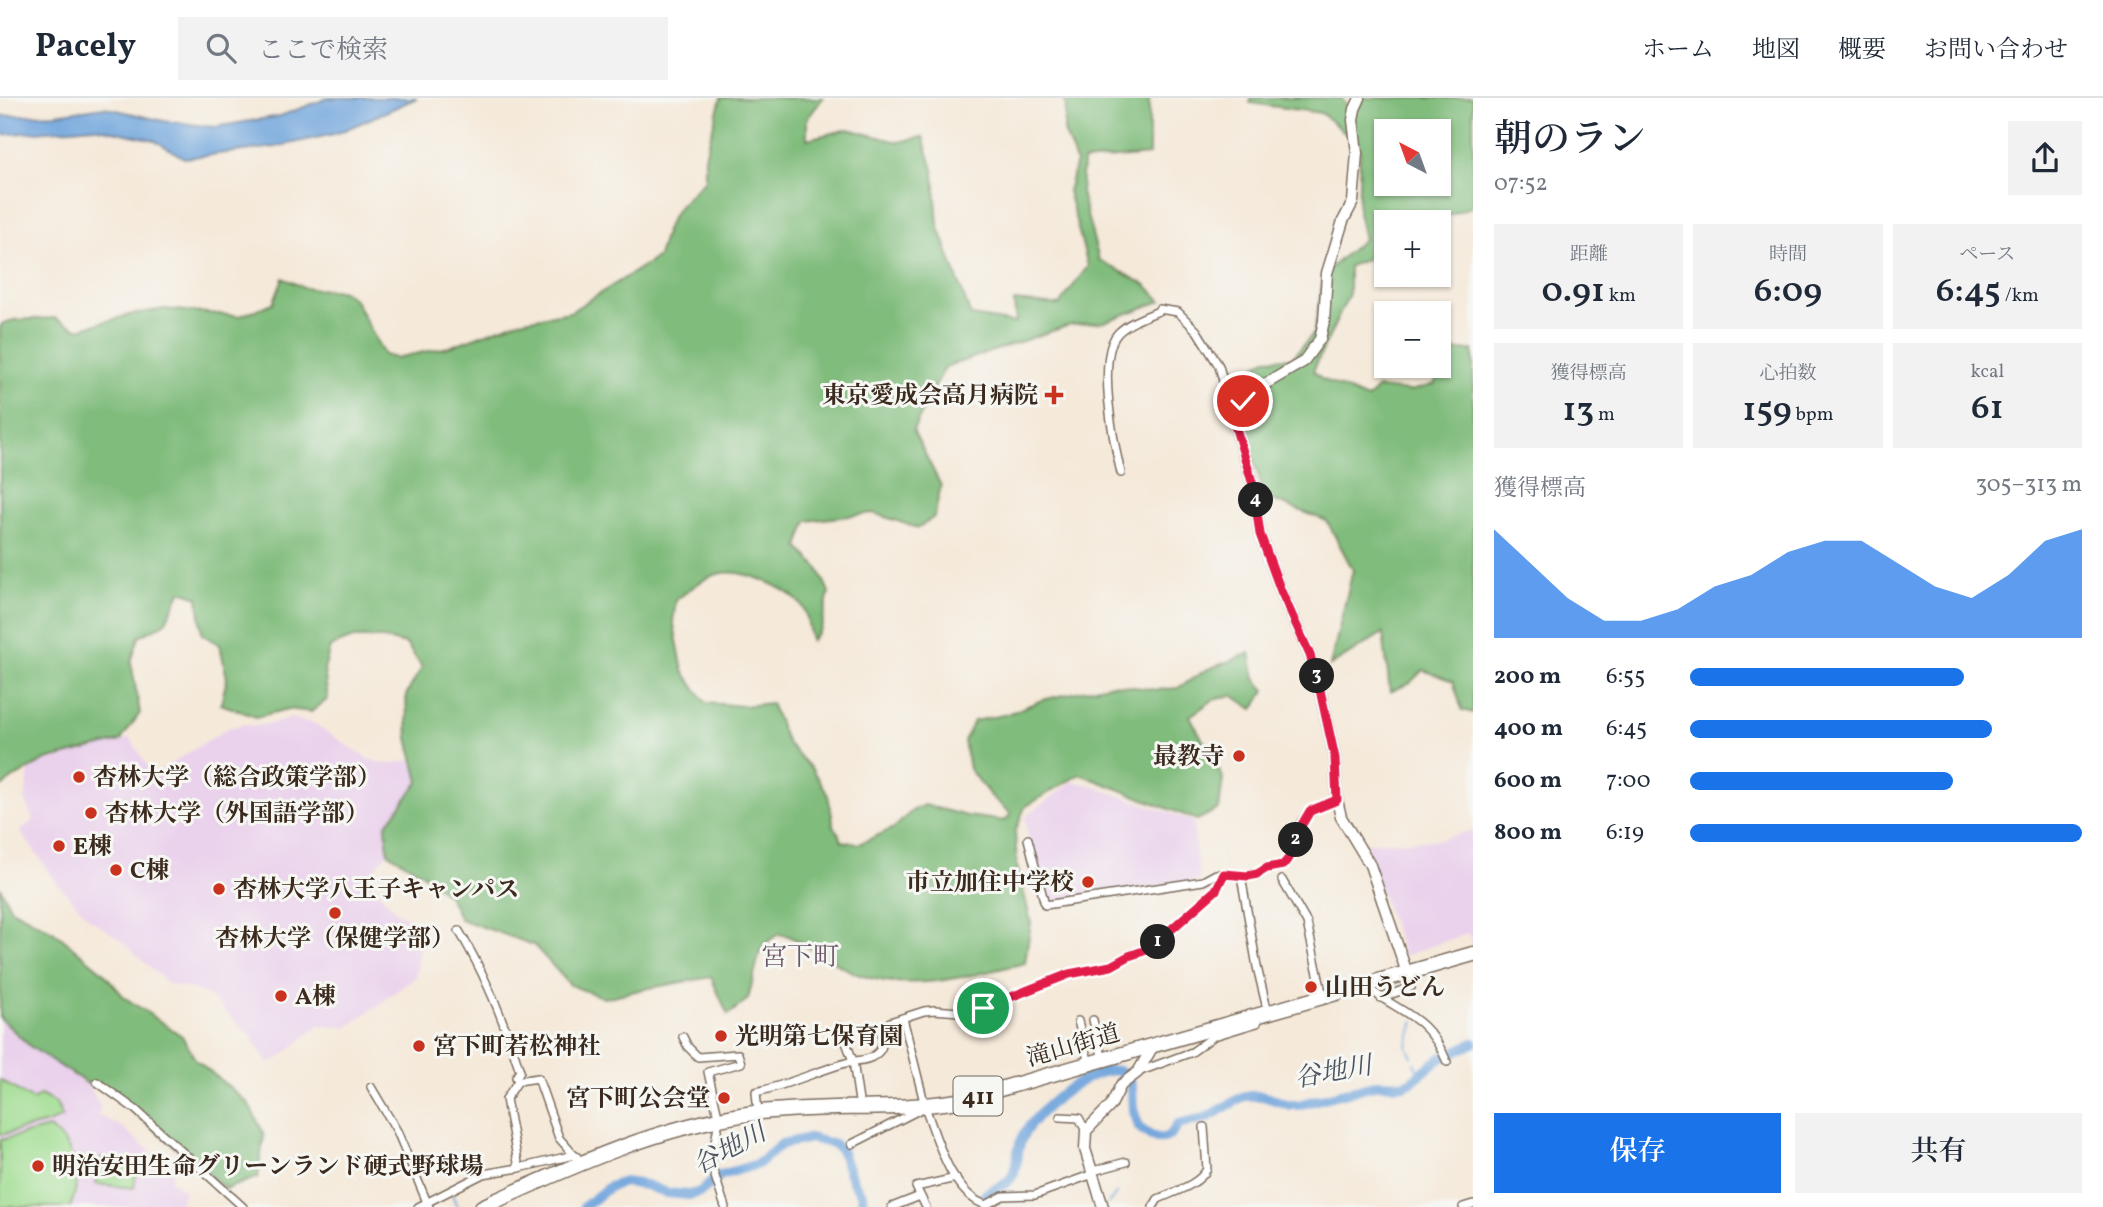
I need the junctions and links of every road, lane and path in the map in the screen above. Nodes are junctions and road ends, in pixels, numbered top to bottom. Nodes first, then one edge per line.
1 (1360, 98) edge
2 (1233, 419) junction
3 (1121, 473) dead end
4 (1337, 800) junction
5 (1028, 839) dead end
6 (1224, 874) junction
7 (1241, 876) junction
8 (1282, 880) dead end
9 (459, 931) dead end
10 (1473, 954) edge
11 (1407, 973) junction
12 (1365, 986) junction
13 (1323, 997) junction
14 (1381, 998) junction
15 (1269, 1012) junction
16 (903, 1018) junction
17 (1093, 1020) dead end
18 (1078, 1021) dead end
19 (840, 1026) dead end
20 (683, 1037) dead end
21 (1153, 1046) junction
22 (853, 1061) junction
23 (1446, 1061) dead end
24 (1096, 1062) junction
25 (1131, 1077) junction
26 (97, 1082) dead end
27 (517, 1082) junction
28 (371, 1087) dead end
29 (925, 1107) junction
30 (860, 1108) junction
31 (758, 1112) junction
32 (1060, 1117) dead end
33 (719, 1119) junction
34 (1204, 1127) dead end
35 (1086, 1133) junction
36 (852, 1143) dead end
37 (579, 1158) junction
38 (1126, 1162) dead end
39 (519, 1168) junction
40 (1093, 1172) junction
41 (956, 1178) junction
42 (920, 1196) junction
43 (982, 1204) edge
44 (428, 1205) edge
45 (724, 1205) edge
46 (243, 1207) edge
47 (418, 1207) edge
48 (482, 1207) edge
49 (892, 1207) edge
50 (926, 1207) edge
51 (1103, 1207) edge
52 (1153, 1207) edge

1 - 2 main road
2 - 3 street
2 - 4 main road
4 - 7 street
4 - 11 main road
5 - 6 street
6 - 7 street
6 - 16 street
7 - 15 street
8 - 13 street
9 - 27 street
10 - 11 highway, 滝山街道 / 411
11 - 12 highway, 滝山街道 / 411
11 - 14 street
12 - 13 highway, 滝山街道 / 411
12 - 14 street
13 - 15 highway, 滝山街道 / 411
14 - 23 street
15 - 21 highway, 滝山街道 / 411
15 - 25 street
16 - 22 street
16 - 29 street
17 - 24 street
18 - 24 street
19 - 22 street
20 - 33 street
21 - 24 highway, 滝山街道 / 411
21 - 25 main road
22 - 30 street
22 - 31 street
24 - 29 highway, 滝山街道 / 411
25 - 35 main road
26 - 46 street
27 - 37 street
27 - 39 street
28 - 44 street
29 - 30 highway, 滝山街道 / 411
29 - 36 street
29 - 41 street
30 - 31 highway, 滝山街道 / 411
31 - 33 highway, 滝山街道 / 411
32 - 35 street
33 - 37 highway, 滝山街道 / 411
33 - 45 street
34 - 52 street
35 - 40 main road
37 - 39 street
37 - 48 highway, 滝山街道 / 411
38 - 40 street
39 - 44 street
40 - 43 street
40 - 51 main road
41 - 42 street
41 - 43 street
42 - 49 street
42 - 50 street
44 - 47 street

